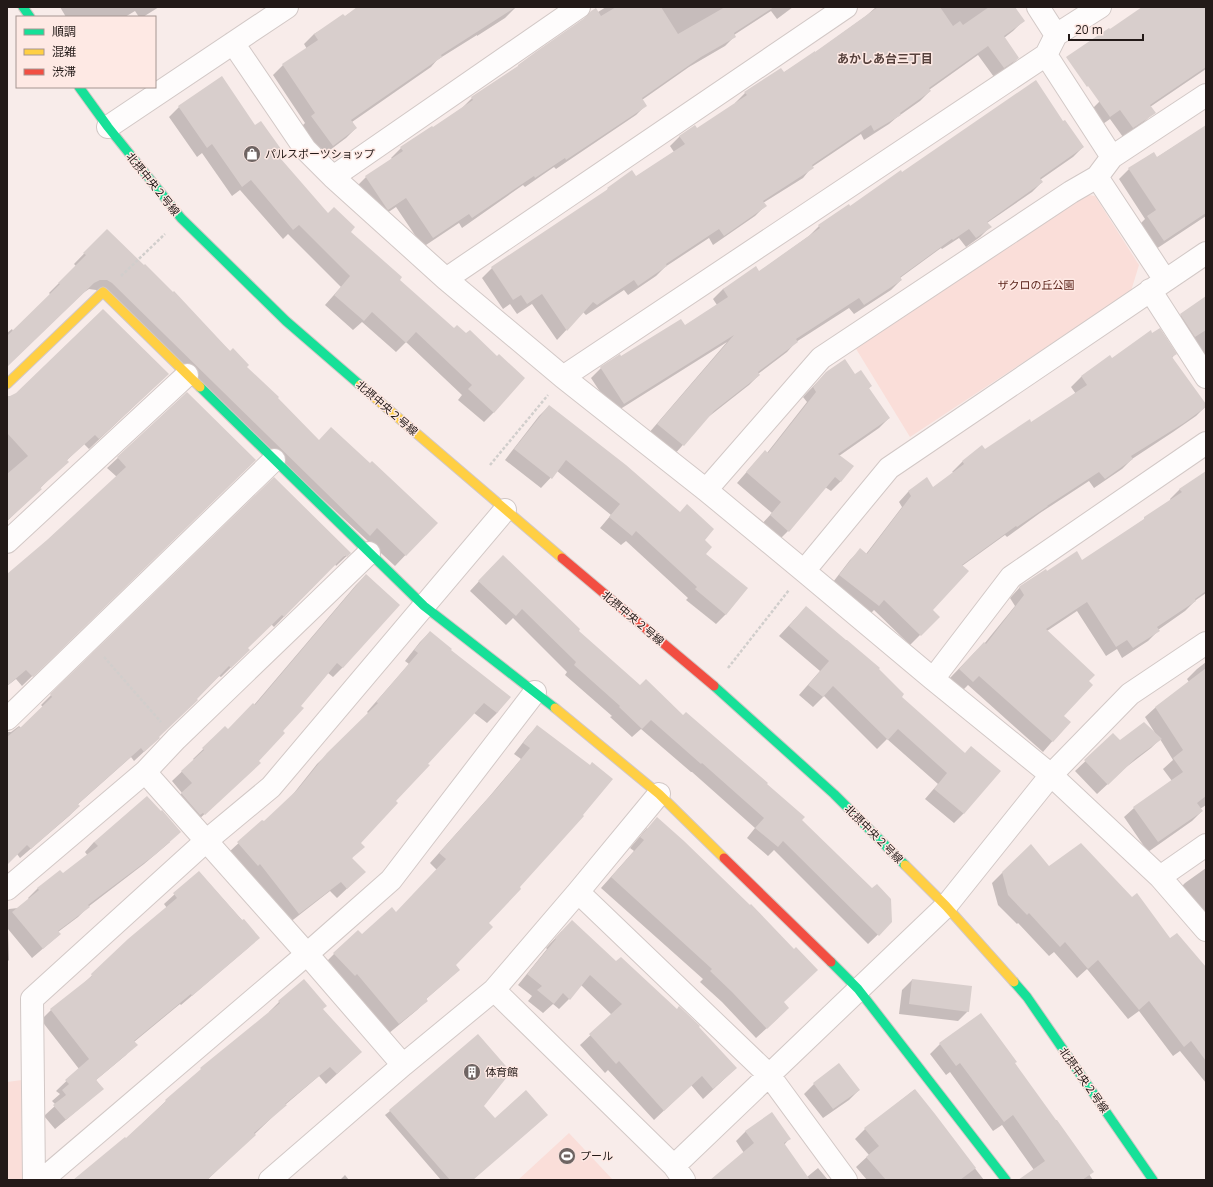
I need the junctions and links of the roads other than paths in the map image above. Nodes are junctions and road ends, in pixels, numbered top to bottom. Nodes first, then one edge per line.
1 (23, 7) edge
2 (287, 7) edge
3 (579, 7) edge
4 (846, 7) edge
5 (1038, 7) edge
6 (1100, 7) edge
7 (29, 16) edge
8 (1056, 35) junction
9 (233, 43) junction
10 (1046, 55) junction
11 (80, 88) edge
12 (1206, 95) edge
13 (108, 127) junction
14 (1112, 157) junction
15 (332, 177) junction
16 (1097, 177) junction
17 (1206, 253) edge
18 (446, 279) junction
19 (1157, 285) junction
20 (187, 374) junction
21 (563, 377) junction
22 (1206, 377) edge
23 (7, 384) edge
24 (1206, 443) edge
25 (274, 460) junction
26 (706, 490) junction
27 (505, 510) junction
28 (7, 542) edge
29 (369, 553) junction
30 (804, 571) junction
31 (424, 606) junction
32 (1206, 643) edge
33 (933, 679) junction
34 (535, 692) junction
35 (7, 719) edge
36 (145, 772) junction
37 (1052, 775) junction
38 (659, 794) junction
39 (206, 841) junction
40 (1206, 845) edge
41 (1160, 877) junction
42 (7, 889) edge
43 (578, 892) junction
44 (946, 906) junction
45 (1206, 930) edge
46 (307, 954) junction
47 (858, 988) junction
48 (494, 990) junction
49 (403, 1065) junction
50 (769, 1075) junction
51 (679, 1173) edge
52 (34, 1180) edge
53 (42, 1180) edge
54 (270, 1180) edge
55 (846, 1180) edge
56 (1006, 1180) edge
57 (1153, 1180) edge

1 - 7 street
2 - 9 street
3 - 15 street
4 - 18 street
5 - 8 street
6 - 8 street
8 - 10 street
9 - 13 street
9 - 15 street
10 - 14 street
10 - 21 street
11 - 13 street, 北摂中央２号線
12 - 14 street
13 - 27 street, 北摂中央２号線
14 - 16 street
15 - 18 street
16 - 19 street
16 - 26 street
17 - 19 street
18 - 21 street
19 - 22 street
19 - 30 street
20 - 23 street
20 - 25 street
20 - 28 street
21 - 26 street
24 - 33 street
25 - 29 street
25 - 35 street
26 - 30 street
27 - 31 street
27 - 44 street, 北摂中央２号線
29 - 31 street
29 - 36 street
30 - 33 street
31 - 34 street
31 - 39 street
32 - 37 street
33 - 37 street
34 - 38 street
34 - 46 street
36 - 39 street
36 - 42 street
37 - 41 street
37 - 44 street
38 - 43 street
38 - 47 street
39 - 46 street
39 - 52 street
40 - 41 street
41 - 45 street
43 - 48 street
43 - 50 street
44 - 47 street
44 - 57 street, 北摂中央２号線
46 - 49 street
46 - 53 street
47 - 50 street
47 - 56 street
48 - 49 street
48 - 51 street
49 - 54 street
50 - 51 street
50 - 55 street

